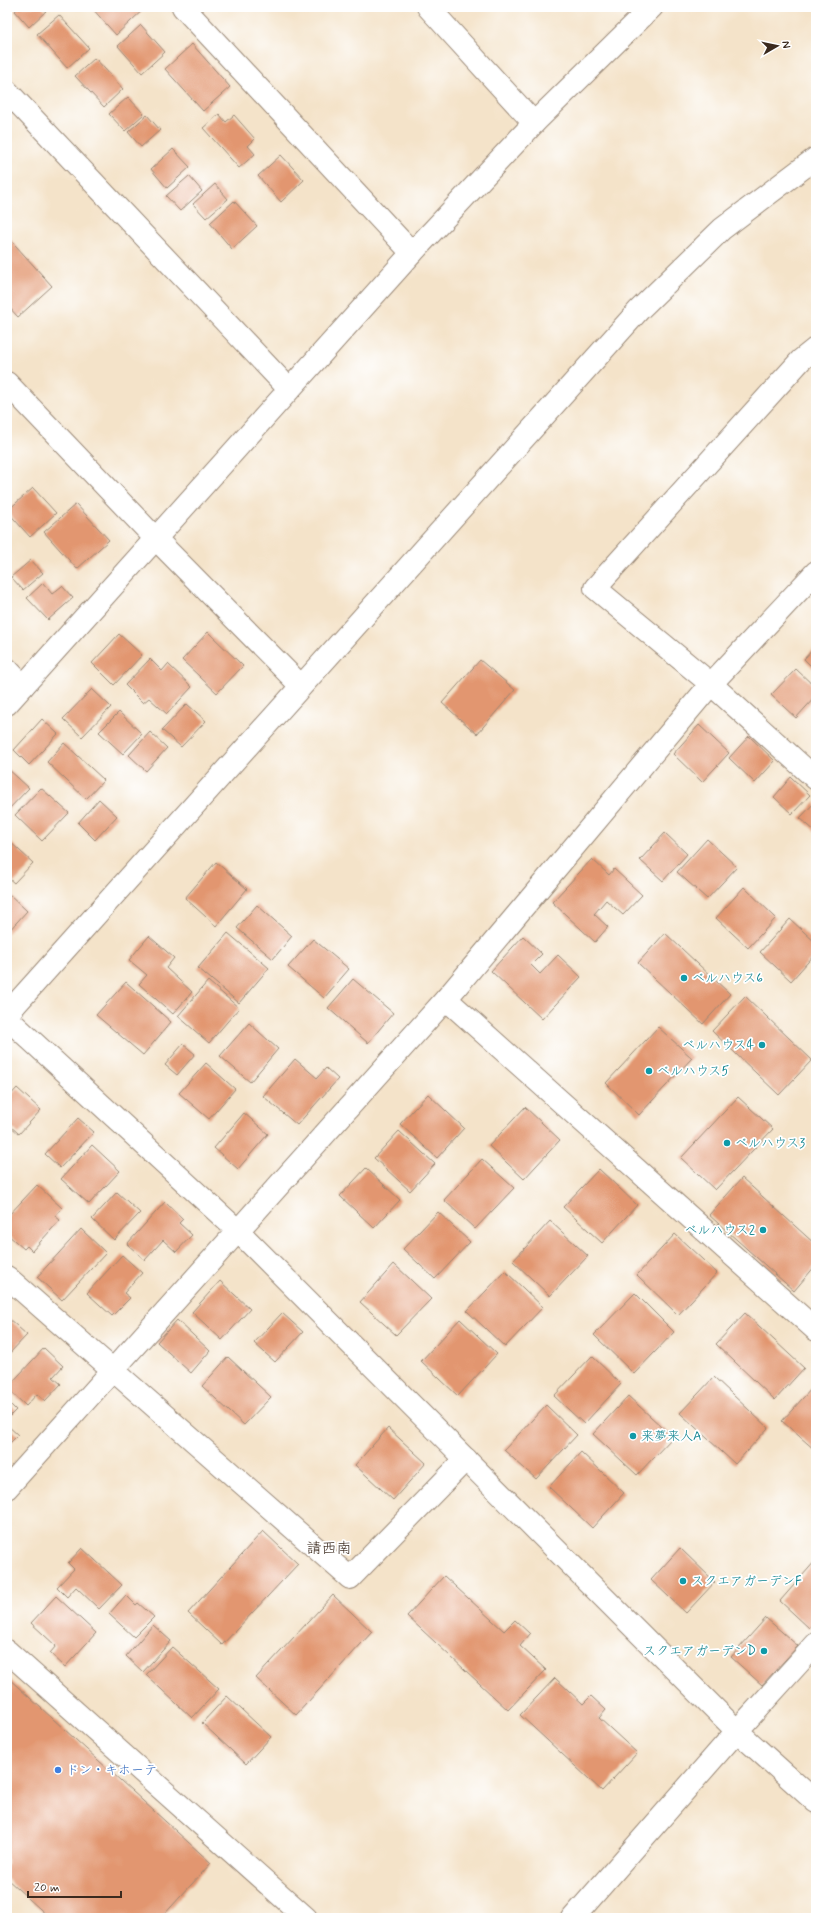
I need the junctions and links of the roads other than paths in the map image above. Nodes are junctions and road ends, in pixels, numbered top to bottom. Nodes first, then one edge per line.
1 (183, 7) edge
2 (428, 7) edge
3 (652, 7) edge
4 (7, 91) edge
5 (534, 123) junction
6 (816, 158) edge
7 (412, 253) junction
8 (816, 348) edge
9 (7, 383) edge
10 (289, 389) junction
11 (155, 538) junction
12 (816, 572) edge
13 (7, 670) edge
14 (711, 684) junction
15 (23, 686) junction
16 (301, 686) junction
17 (7, 704) edge
18 (816, 778) edge
19 (446, 999) junction
20 (7, 1014) edge
21 (7, 1018) edge
22 (238, 1230) junction
23 (7, 1277) edge
24 (816, 1330) edge
25 (112, 1370) junction
26 (466, 1459) junction
27 (7, 1488) edge
28 (816, 1644) edge
29 (7, 1651) edge
30 (737, 1730) junction
31 (816, 1802) edge
32 (306, 1918) edge
33 (573, 1918) edge

1 - 7 street
2 - 5 street
3 - 5 street
4 - 10 street
5 - 7 street
6 - 16 street
7 - 10 street
8 - 14 street
9 - 11 street
10 - 11 street
11 - 15 street
11 - 16 street
12 - 14 street
13 - 15 street
14 - 18 street
14 - 19 street
15 - 17 street
16 - 20 street
19 - 22 street
19 - 24 street
21 - 22 street
22 - 25 street
22 - 26 street
23 - 25 street
25 - 26 street
25 - 27 street
26 - 30 street
28 - 30 street
29 - 32 street
30 - 31 street
30 - 33 street

